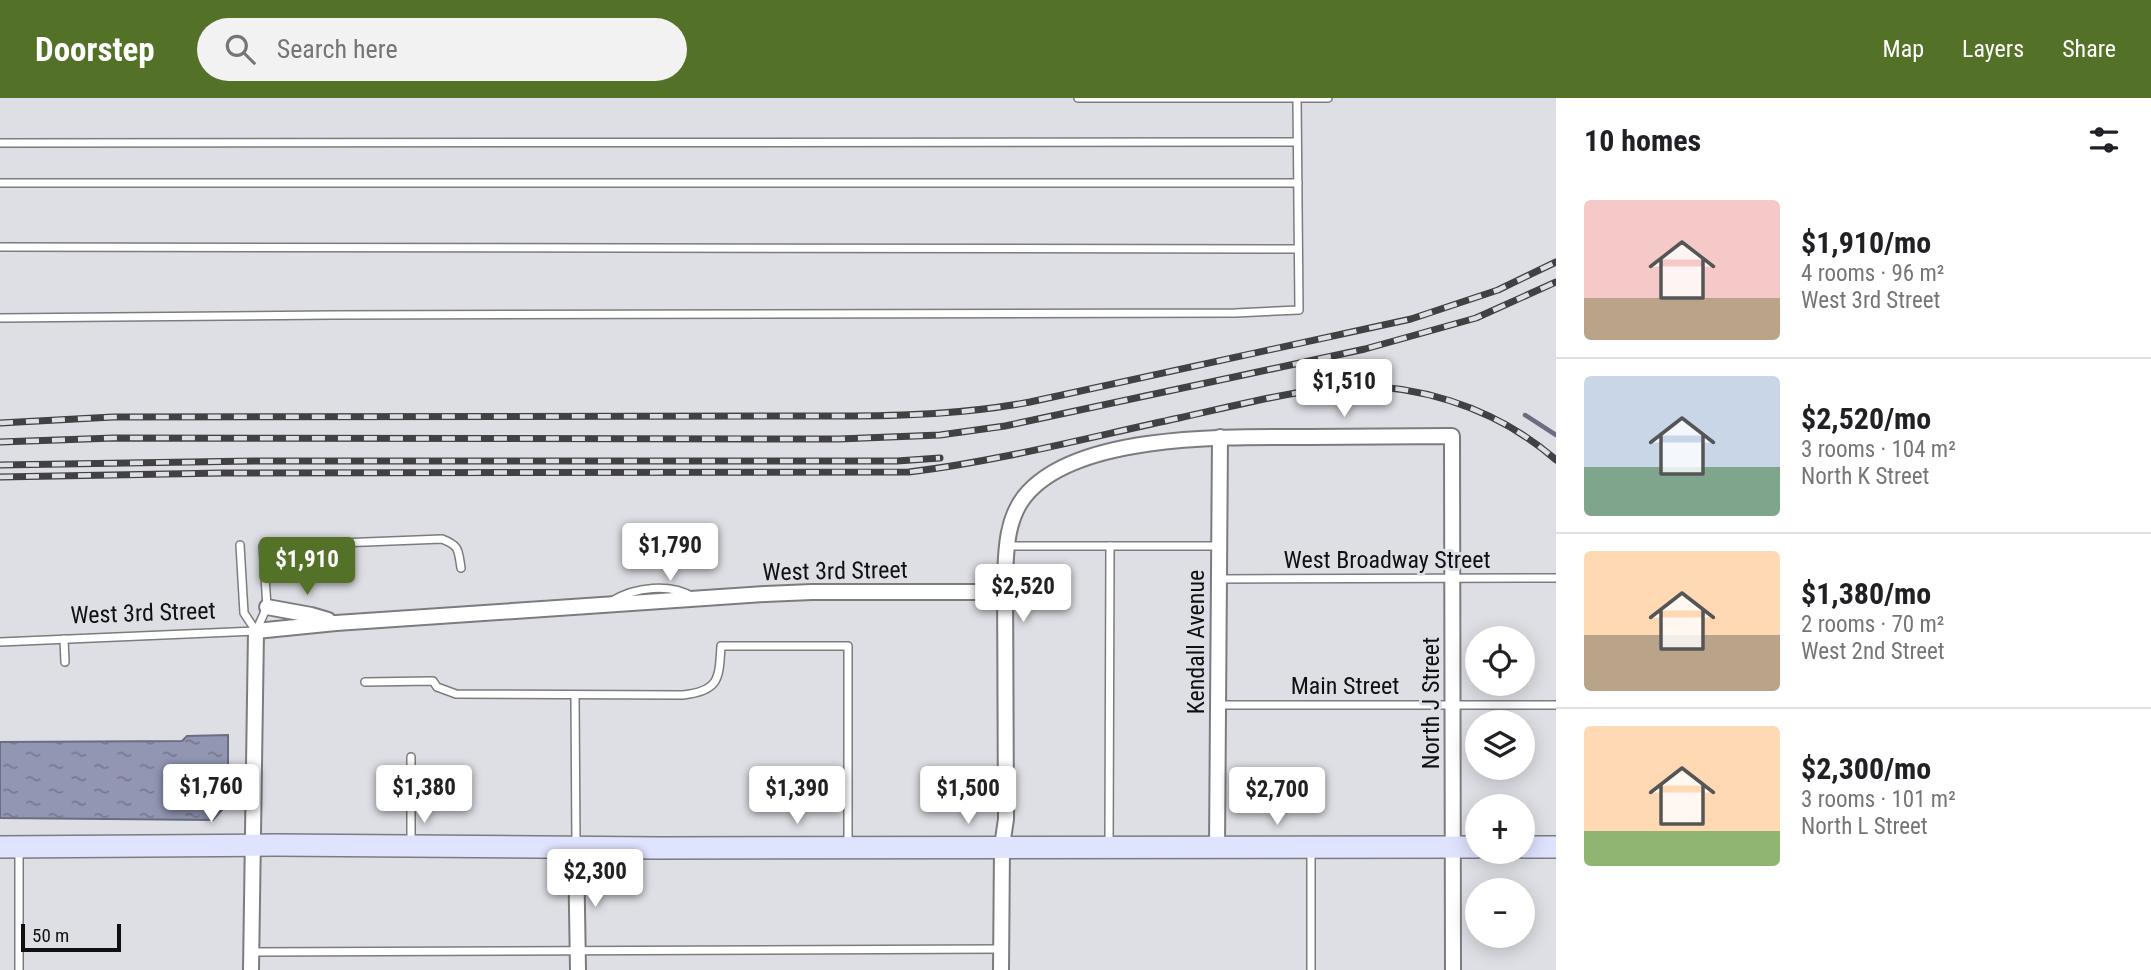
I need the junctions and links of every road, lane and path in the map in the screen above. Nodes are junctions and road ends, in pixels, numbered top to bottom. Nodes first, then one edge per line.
1 (1078, 98) edge
2 (1297, 98) edge
3 (1328, 98) edge
4 (1297, 142) junction
5 (0, 143) edge
6 (0, 183) edge
7 (1298, 183) junction
8 (0, 247) edge
9 (1298, 249) junction
10 (0, 318) edge
11 (1220, 437) junction
12 (240, 545) dead end
13 (1006, 546) junction
14 (1110, 546) junction
15 (1219, 546) junction
16 (461, 568) dead end
17 (1556, 578) edge
18 (1219, 579) junction
19 (1453, 579) junction
20 (1005, 592) junction
21 (267, 607) junction
22 (336, 623) junction
23 (256, 631) junction
24 (64, 639) junction
25 (0, 642) edge
26 (65, 662) dead end
27 (365, 682) dead end
28 (575, 695) junction
29 (1218, 705) junction
30 (1454, 705) junction
31 (1556, 705) edge
32 (411, 757) dead end
33 (253, 845) junction
34 (411, 846) junction
35 (848, 846) junction
36 (1002, 846) junction
37 (10, 847) edge
38 (576, 847) junction
39 (1110, 847) junction
40 (1217, 847) junction
41 (1453, 847) junction
42 (1465, 847) edge
43 (1535, 847) edge
44 (1556, 847) edge
45 (1311, 848) junction
46 (1001, 949) junction
47 (252, 952) junction
48 (579, 952) junction
49 (19, 970) edge
50 (251, 970) edge
51 (578, 970) edge
52 (1001, 970) edge
53 (1311, 970) edge
54 (1453, 970) edge

1 - 2 lane
2 - 3 lane
2 - 4 lane
4 - 5 lane
4 - 7 lane
6 - 7 lane
7 - 9 lane
8 - 9 lane
9 - 10 lane
11 - 13 street
11 - 15 street, Kendall Avenue
11 - 19 street, North J Street
12 - 23 lane
13 - 14 lane
13 - 20 street
14 - 15 lane
14 - 39 lane
15 - 18 street, Kendall Avenue
16 - 21 lane
17 - 19 lane, West Broadway Street
18 - 19 lane, West Broadway Street
18 - 29 street, Kendall Avenue
19 - 30 street, North J Street
20 - 22 street, West 3rd Street
20 - 36 street
21 - 22 street
21 - 23 lane
22 - 23 street, West 3rd Street
23 - 24 lane, West 3rd Street
23 - 33 street
24 - 25 lane, West 3rd Street
24 - 26 lane
27 - 28 lane
28 - 35 lane
28 - 38 lane
29 - 30 lane, Main Street
29 - 40 street, Kendall Avenue
30 - 31 lane, Main Street
30 - 41 street, North J Street
32 - 34 lane
33 - 34 main road
33 - 37 main road
33 - 47 street
34 - 38 main road
35 - 36 main road
35 - 38 main road
36 - 39 main road
36 - 46 street
37 - 49 lane
38 - 48 street
39 - 40 main road
40 - 45 main road
41 - 42 main road
41 - 45 main road
41 - 54 street, North J Street
43 - 44 main road
45 - 53 lane
46 - 48 lane
46 - 52 street
47 - 48 lane
47 - 50 street
48 - 51 street

